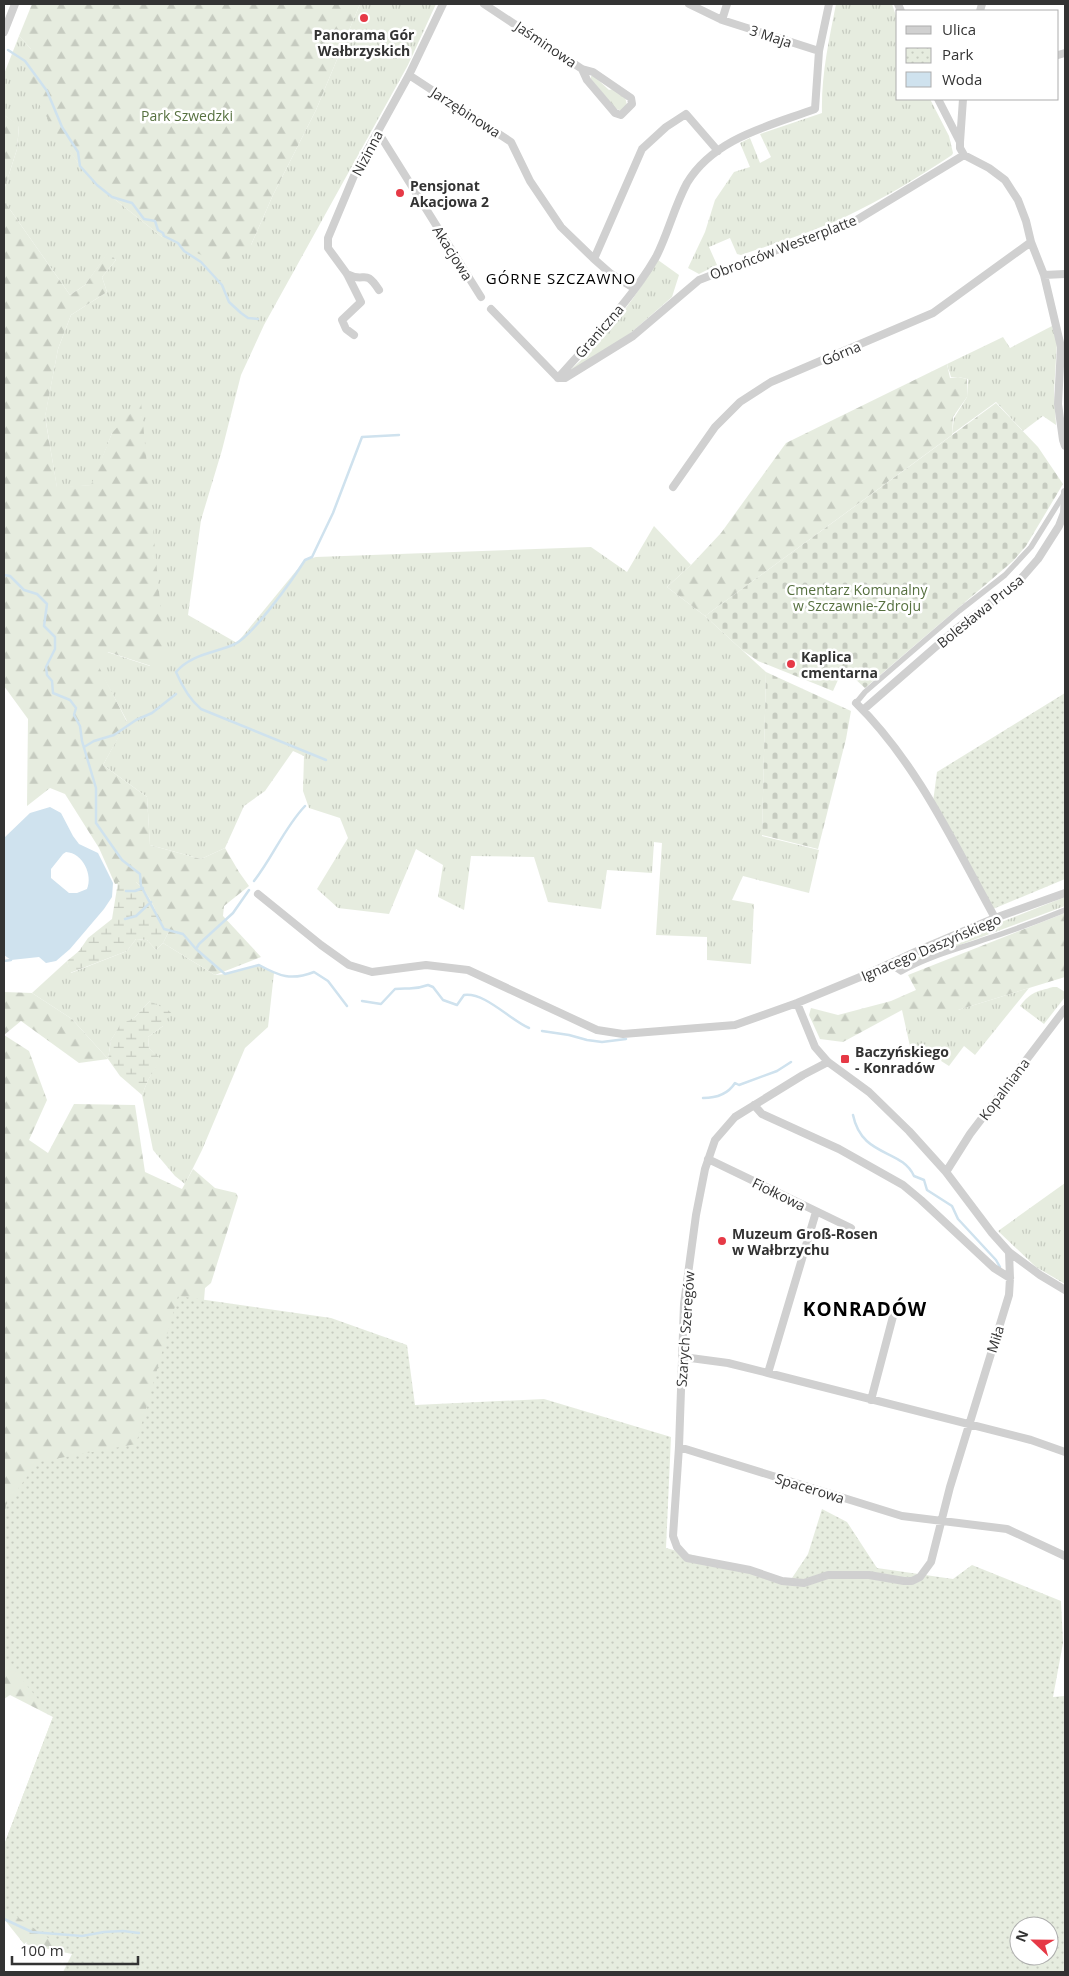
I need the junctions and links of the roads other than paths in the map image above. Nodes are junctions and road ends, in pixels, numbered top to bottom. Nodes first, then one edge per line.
1 (15, 4) edge
2 (443, 4) edge
3 (484, 4) edge
4 (689, 4) edge
5 (727, 4) edge
6 (830, 4) edge
7 (722, 20) junction
8 (4, 32) edge
9 (819, 51) junction
10 (582, 69) junction
11 (409, 75) junction
12 (939, 100) edge
13 (964, 100) edge
14 (378, 132) junction
15 (960, 142) junction
16 (718, 151) junction
17 (964, 155) junction
18 (1031, 242) junction
19 (594, 259) junction
20 (347, 274) junction
21 (1065, 274) edge
22 (1044, 275) junction
23 (634, 288) junction
24 (379, 290) dead end
25 (481, 297) dead end
26 (491, 308) dead end
27 (354, 336) dead end
28 (558, 378) junction
29 (1065, 446) edge
30 (674, 487) dead end
31 (1065, 492) edge
32 (856, 703) joint
33 (863, 710) junction
34 (1065, 893) edge
35 (258, 894) dead end
36 (1065, 910) edge
37 (995, 918) junction
38 (889, 964) junction
39 (797, 1003) junction
40 (1065, 1009) edge
41 (828, 1062) junction
42 (754, 1105) junction
43 (708, 1159) junction
44 (946, 1172) junction
45 (816, 1212) junction
46 (851, 1228) dead end
47 (1009, 1252) junction
48 (1010, 1278) junction
49 (1065, 1290) edge
50 (896, 1305) dead end
51 (683, 1357) junction
52 (768, 1373) junction
53 (871, 1400) junction
54 (969, 1425) junction
55 (679, 1447) junction
56 (1065, 1452) edge
57 (942, 1520) junction
58 (1065, 1556) edge

1 - 8 street
2 - 11 street, Nizinna
3 - 10 street, Jaśminowa
4 - 7 street, 3 Maja
5 - 7 street
6 - 9 street, Graniczna
7 - 9 street, 3 Maja
9 - 16 street, Graniczna
10 - 10 street, Jaśminowa
11 - 14 street, Nizinna
11 - 19 street, Jarzębinowa
12 - 15 street
13 - 15 street
14 - 20 street, Nizinna
14 - 25 street, Akacjowa
15 - 17 street
16 - 19 street
16 - 23 street, Graniczna
17 - 18 street
17 - 28 street, Obrońców Westerplatte
18 - 22 street
18 - 30 street, Górna
19 - 23 street, Jarzębinowa
20 - 24 street
20 - 27 street, Nizinna
21 - 22 street
22 - 29 street
23 - 28 street, Graniczna
26 - 28 street
31 - 32 street
31 - 33 street, Bolesława Prusa
32 - 33 street
33 - 37 street
34 - 37 street, Ignacego Daszyńskiego
35 - 39 street, Ignacego Daszyńskiego
36 - 38 street
37 - 38 street, Ignacego Daszyńskiego
38 - 39 street, Ignacego Daszyńskiego
39 - 41 street
40 - 44 street, Kopalniana
41 - 42 street, Szarych Szeregów
41 - 44 street
42 - 43 street, Szarych Szeregów
42 - 48 street
43 - 45 street, Fiołkowa
43 - 51 street, Szarych Szeregów
44 - 47 street
45 - 46 street, Fiołkowa
45 - 52 street
47 - 48 street, Miła
47 - 49 street
48 - 54 street, Miła
50 - 53 street
51 - 52 street
51 - 55 street, Szarych Szeregów
52 - 53 street
53 - 54 street
54 - 56 street
54 - 57 street, Miła
55 - 57 street, Spacerowa
55 - 57 street, Szarych Szeregów
57 - 58 street, Spacerowa

